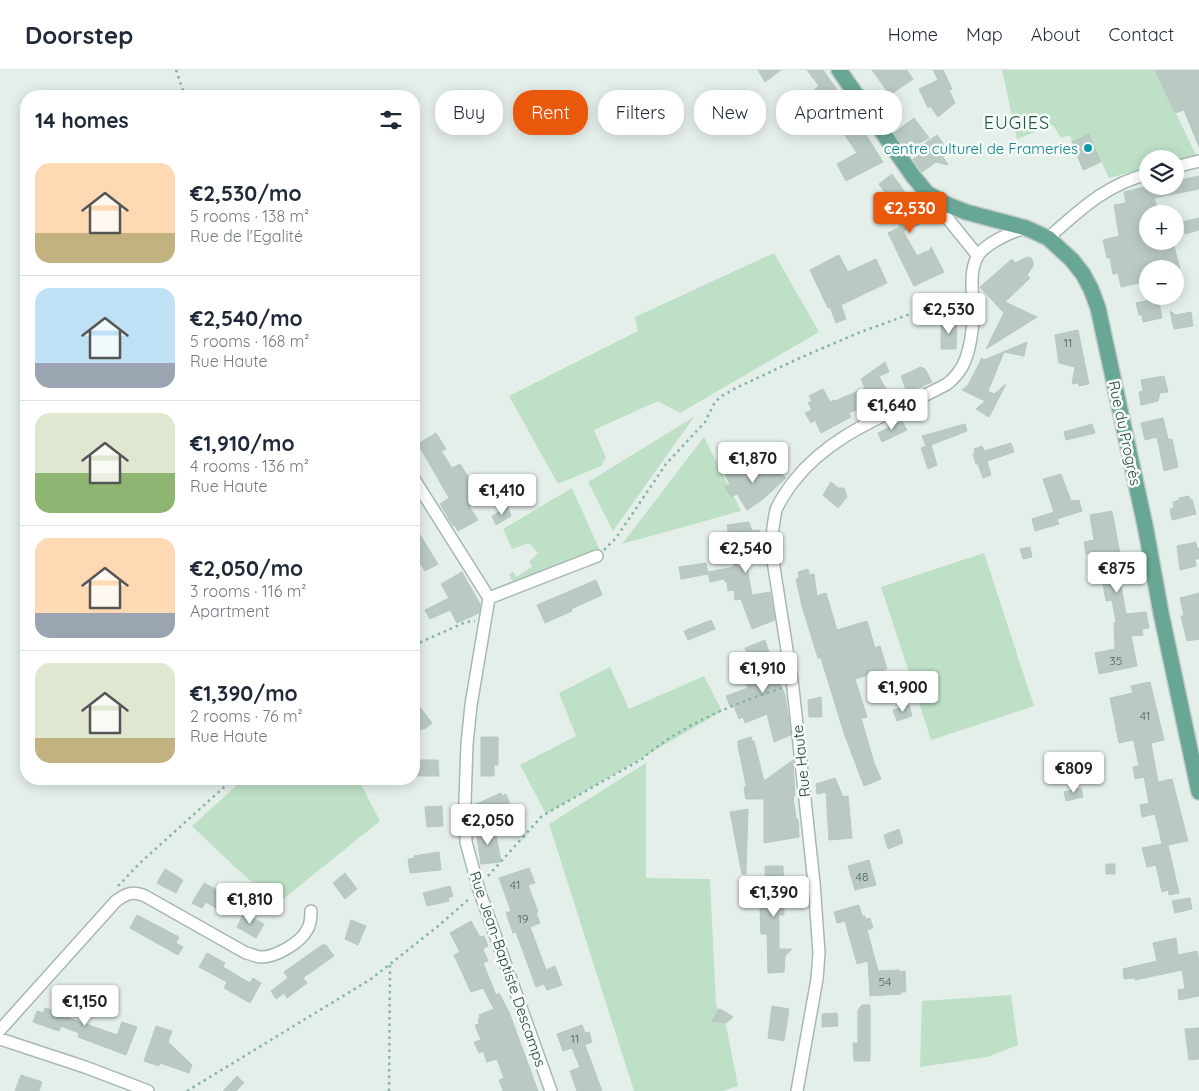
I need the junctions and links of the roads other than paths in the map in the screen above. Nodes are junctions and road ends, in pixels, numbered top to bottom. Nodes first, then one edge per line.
1 (839, 70) edge
2 (1199, 161) edge
3 (1184, 165) edge
4 (1139, 177) edge
5 (927, 193) junction
6 (1026, 228) junction
7 (1048, 238) junction
8 (978, 256) junction
9 (420, 489) edge
10 (597, 556) road end
11 (489, 598) junction
12 (1199, 792) edge
13 (311, 911) dead end
14 (0, 1030) edge
15 (0, 1039) edge
16 (148, 1091) edge
17 (551, 1091) edge
18 (797, 1091) edge

1 - 5 main road, Rue du Progrès
2 - 3 street
4 - 7 street
5 - 6 main road, Rue du Progrès
5 - 8 street
6 - 7 main road, Rue du Progrès
6 - 8 street
7 - 12 main road, Rue du Progrès
8 - 18 street, Rue Haute
9 - 11 street
10 - 11 street
11 - 17 street, Rue Jean-Baptiste Descamps
13 - 14 street
15 - 16 street

